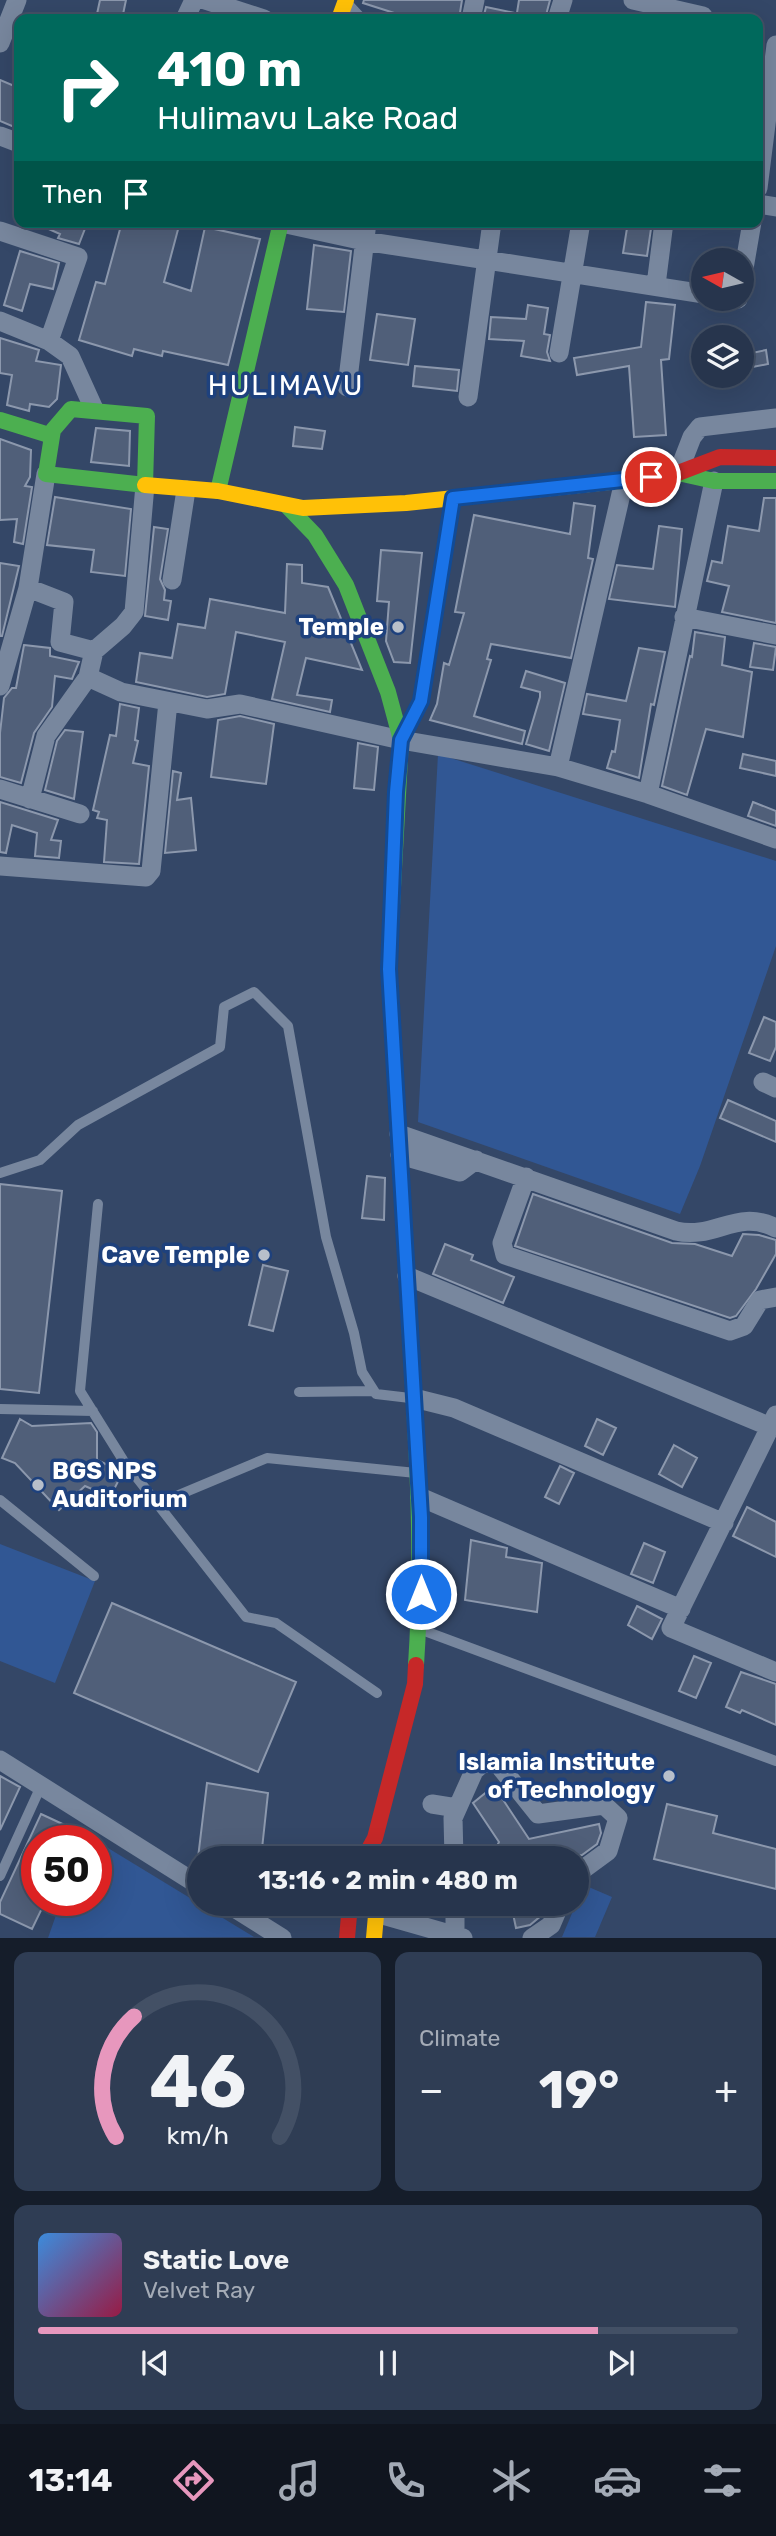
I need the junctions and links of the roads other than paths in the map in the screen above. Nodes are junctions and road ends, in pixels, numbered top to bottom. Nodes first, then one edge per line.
1 (17, 0) edge
2 (205, 0) edge
3 (633, 0) edge
4 (704, 12) edge
5 (248, 14) edge
6 (9, 22) edge
7 (0, 43) edge
8 (776, 45) edge
9 (763, 148) edge
10 (279, 228) edge
11 (328, 228) edge
12 (491, 228) edge
13 (581, 228) edge
14 (663, 228) edge
15 (751, 228) edge
16 (0, 231) edge
17 (366, 232) edge
18 (748, 248) edge
19 (487, 260) junction
20 (572, 273) junction
21 (656, 285) junction
22 (691, 292) edge
23 (0, 321) edge
24 (49, 341) junction
25 (559, 353) dead end
26 (347, 387) dead end
27 (468, 397) dead end
28 (94, 409) junction
29 (776, 418) edge
30 (0, 420) edge
31 (49, 435) junction
32 (776, 458) edge
33 (678, 473) junction
34 (46, 474) junction
35 (624, 481) junction
36 (714, 481) junction
37 (776, 481) edge
38 (145, 485) junction
39 (186, 489) junction
40 (218, 491) junction
41 (453, 498) junction
42 (286, 505) junction
43 (172, 580) dead end
44 (28, 588) junction
45 (684, 617) junction
46 (776, 635) edge
47 (94, 651) junction
48 (88, 677) junction
49 (0, 687) edge
50 (168, 702) junction
51 (401, 740) junction
52 (558, 767) junction
53 (0, 789) edge
54 (648, 794) junction
55 (30, 799) junction
56 (80, 814) dead end
57 (776, 839) edge
58 (0, 866) edge
59 (399, 1134) junction
60 (400, 1155) junction
61 (476, 1160) junction
62 (0, 1173) edge
63 (526, 1177) junction
64 (98, 1204) dead end
65 (776, 1227) edge
66 (407, 1276) junction
67 (776, 1297) edge
68 (373, 1391) junction
69 (299, 1392) dead end
70 (414, 1398) junction
71 (0, 1409) edge
72 (93, 1411) junction
73 (772, 1430) edge
74 (418, 1474) junction
75 (420, 1497) junction
76 (0, 1500) edge
77 (158, 1504) junction
78 (724, 1523) junction
79 (93, 1576) dead end
80 (681, 1609) junction
81 (418, 1629) junction
82 (776, 1672) edge
83 (377, 1693) dead end
84 (0, 1760) edge
85 (776, 1761) edge
86 (41, 1786) junction
87 (432, 1804) dead end
88 (457, 1808) junction
89 (375, 1838) junction
90 (371, 1846) edge
91 (376, 1846) edge
92 (454, 1846) edge
93 (589, 1864) edge
94 (0, 1876) edge
95 (187, 1878) edge
96 (248, 1916) edge
97 (349, 1916) edge
98 (376, 1916) edge
99 (399, 1916) edge
100 (456, 1916) edge
101 (555, 1916) edge
102 (282, 1937) edge
103 (346, 1937) edge
104 (375, 1937) edge
105 (458, 1937) edge
106 (532, 1937) edge

1 - 6 street
2 - 5 street
3 - 4 street
6 - 7 street
8 - 9 street
10 - 40 main road
11 - 17 street
12 - 19 street
13 - 20 street
14 - 21 street
15 - 18 street
16 - 24 street
17 - 19 street
17 - 26 street
19 - 20 street
19 - 27 street
20 - 21 street
20 - 25 street
21 - 22 street
23 - 24 street
24 - 28 street
28 - 31 main road
28 - 38 main road
29 - 33 street
30 - 31 main road
31 - 34 main road
32 - 33 main road
33 - 35 main road
33 - 36 main road
34 - 38 main road
34 - 44 street
35 - 41 main road
35 - 52 street
36 - 37 main road
36 - 45 street
38 - 39 main road
38 - 47 street
39 - 40 main road
39 - 43 street
40 - 42 main road
41 - 42 main road
41 - 51 main road
42 - 51 main road
44 - 47 street
44 - 49 street
45 - 46 street
45 - 54 street
47 - 48 street
48 - 50 street
48 - 55 street
50 - 51 street
50 - 58 street
51 - 52 street
51 - 59 main road
52 - 54 street
53 - 55 street
54 - 57 street
55 - 56 street
59 - 60 main road
59 - 61 street
60 - 61 street
60 - 66 main road
61 - 63 street
62 - 68 lane
63 - 65 street
63 - 67 street
64 - 72 lane
66 - 70 main road
66 - 73 street
68 - 69 lane
68 - 70 lane
70 - 74 main road
70 - 78 street
71 - 72 lane
72 - 77 lane
73 - 78 street
74 - 75 main road
74 - 77 lane
75 - 80 street
75 - 81 main road
76 - 79 lane
77 - 83 lane
78 - 80 street
80 - 82 street
81 - 85 lane
81 - 89 main road
84 - 86 street
86 - 94 lane
86 - 95 street
87 - 88 street
88 - 92 street
88 - 93 street
89 - 90 main road
89 - 91 main road
96 - 102 street
97 - 103 main road
98 - 104 main road
99 - 105 street
100 - 105 street
101 - 106 street

